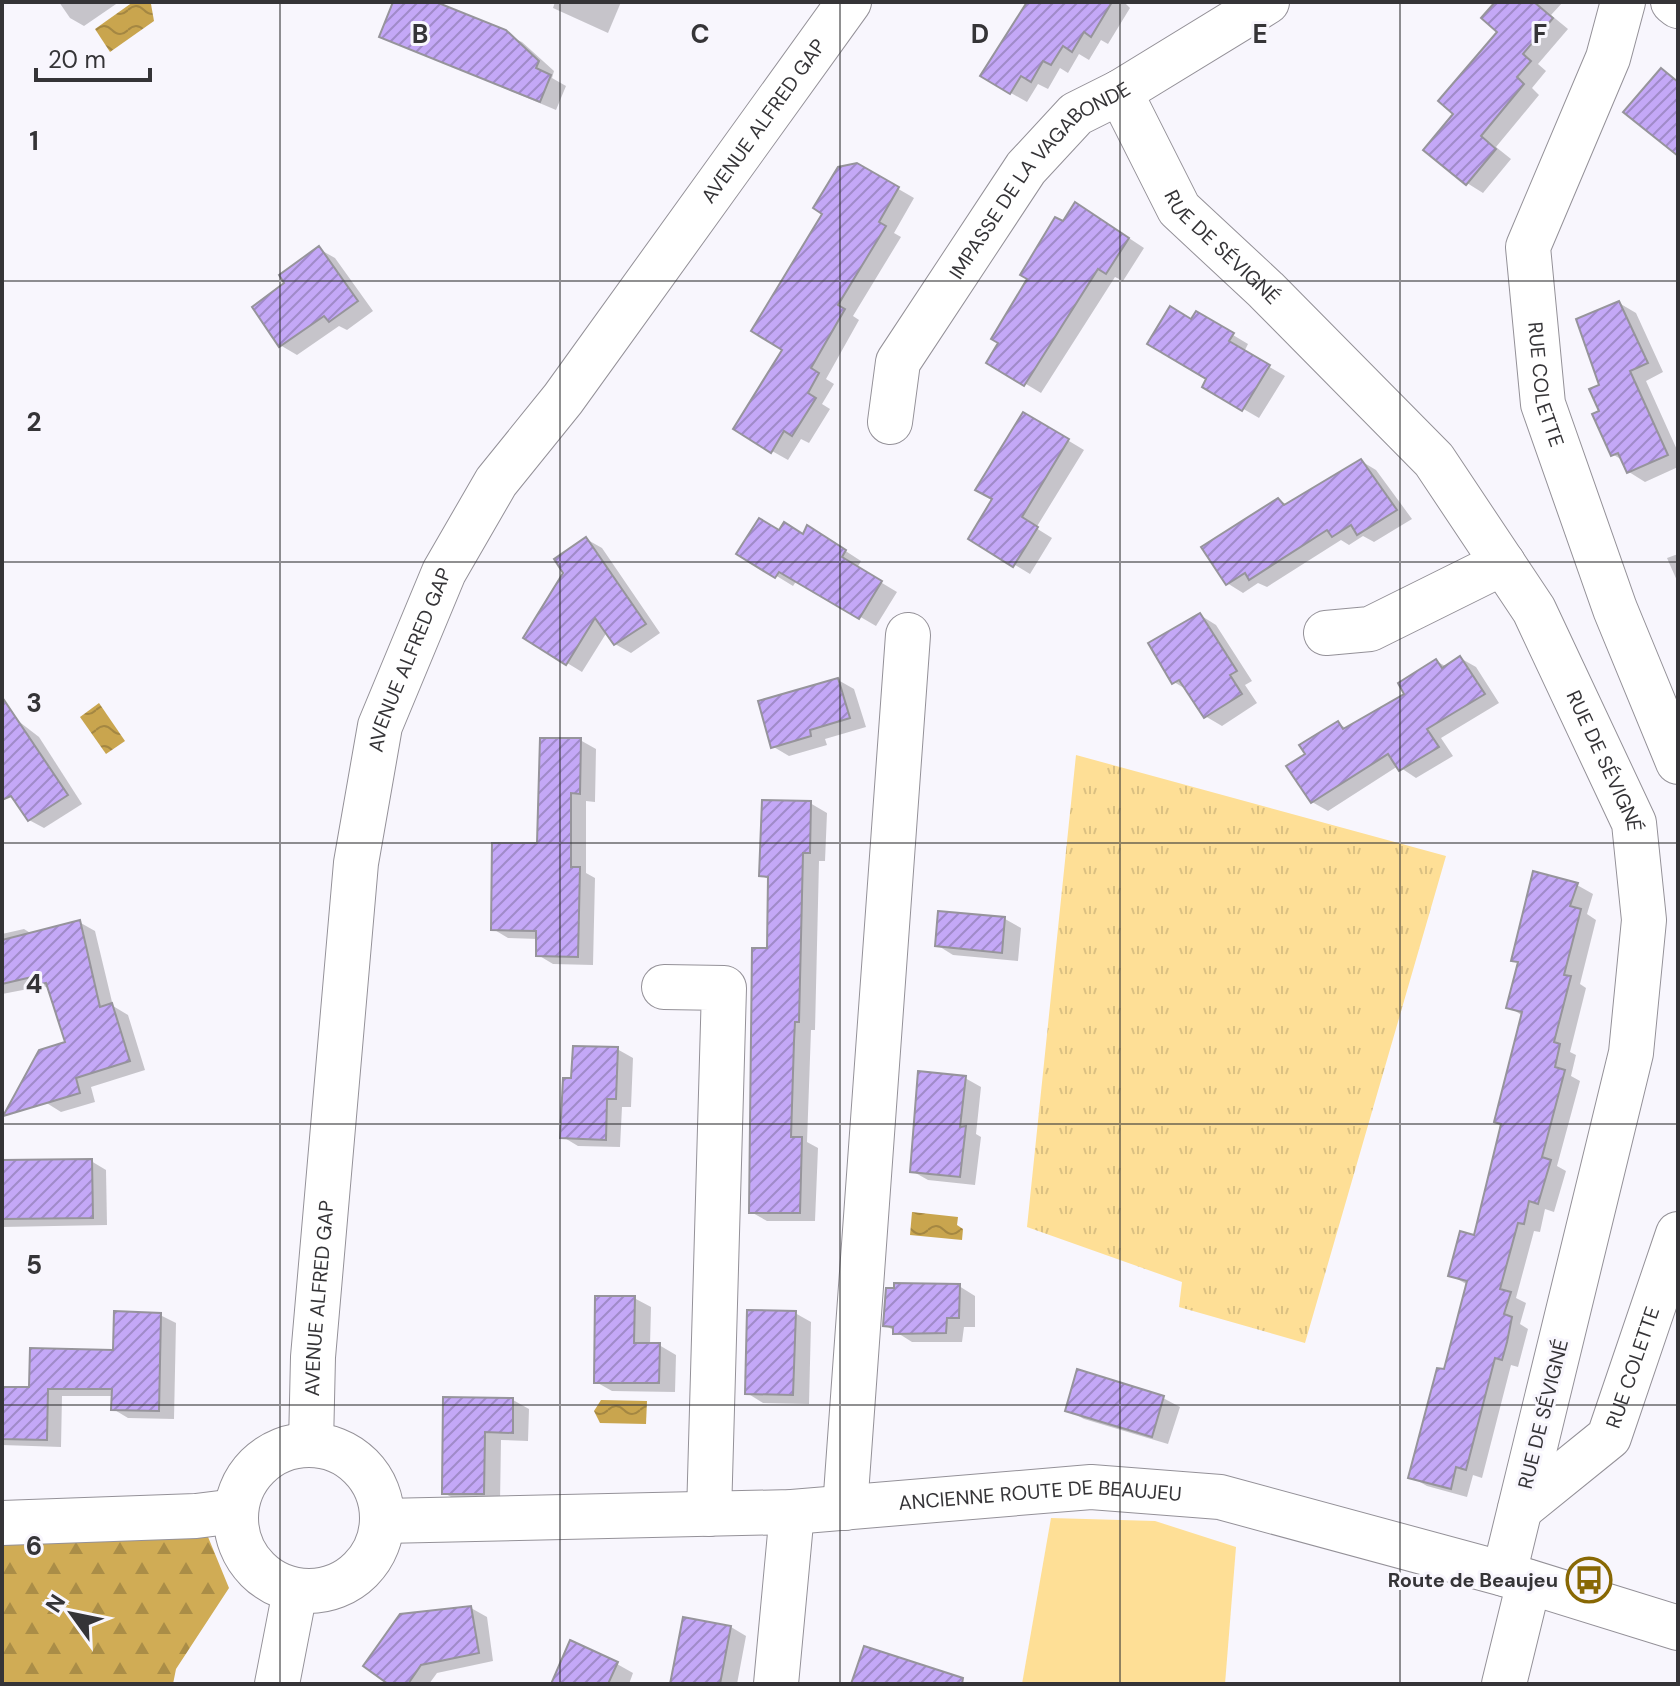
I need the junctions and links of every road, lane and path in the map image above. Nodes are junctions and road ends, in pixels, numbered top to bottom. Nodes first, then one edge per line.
1 (849, 2) edge
2 (1267, 2) edge
3 (1623, 2) edge
4 (1673, 2) edge
5 (1678, 6) edge
6 (1120, 92) junction
7 (890, 422) dead end
8 (1503, 563) junction
9 (1326, 633) dead end
10 (908, 635) dead end
11 (1665, 691) edge
12 (1588, 725) junction
13 (1678, 762) edge
14 (664, 987) dead end
15 (1678, 1234) edge
16 (311, 1444) junction
17 (845, 1508) junction
18 (1520, 1509) junction
19 (236, 1511) junction
20 (792, 1512) junction
21 (709, 1514) junction
22 (383, 1521) junction
23 (2, 1523) edge
24 (1516, 1578) junction
25 (295, 1591) junction
26 (1678, 1628) edge
27 (277, 1684) edge
28 (776, 1684) edge
29 (1504, 1684) edge

1 - 16 street, AVENUE ALFRED GAP
2 - 6 street, IMPASSE DE LA VAGABONDE
3 - 11 street, RUE COLETTE
4 - 5 street
6 - 7 street, IMPASSE DE LA VAGABONDE
6 - 8 street, RUE DE SÉVIGNÉ
8 - 9 street
8 - 12 street, RUE DE SÉVIGNÉ
10 - 17 street
11 - 12 street
11 - 13 street, RUE COLETTE
12 - 18 street, RUE DE SÉVIGNÉ
14 - 21 street
15 - 18 street, RUE COLETTE
16 - 19 street
16 - 22 street
17 - 20 street, ANCIENNE ROUTE DE BEAUJEU
17 - 24 street, ANCIENNE ROUTE DE BEAUJEU
18 - 24 street, RUE DE SÉVIGNÉ
19 - 23 street
19 - 25 street
20 - 21 street, ANCIENNE ROUTE DE BEAUJEU
20 - 28 street
21 - 22 street, ANCIENNE ROUTE DE BEAUJEU
22 - 25 street
24 - 26 street, ANCIENNE ROUTE DE BEAUJEU
24 - 29 street, RUE DE SÉVIGNÉ
25 - 27 street

